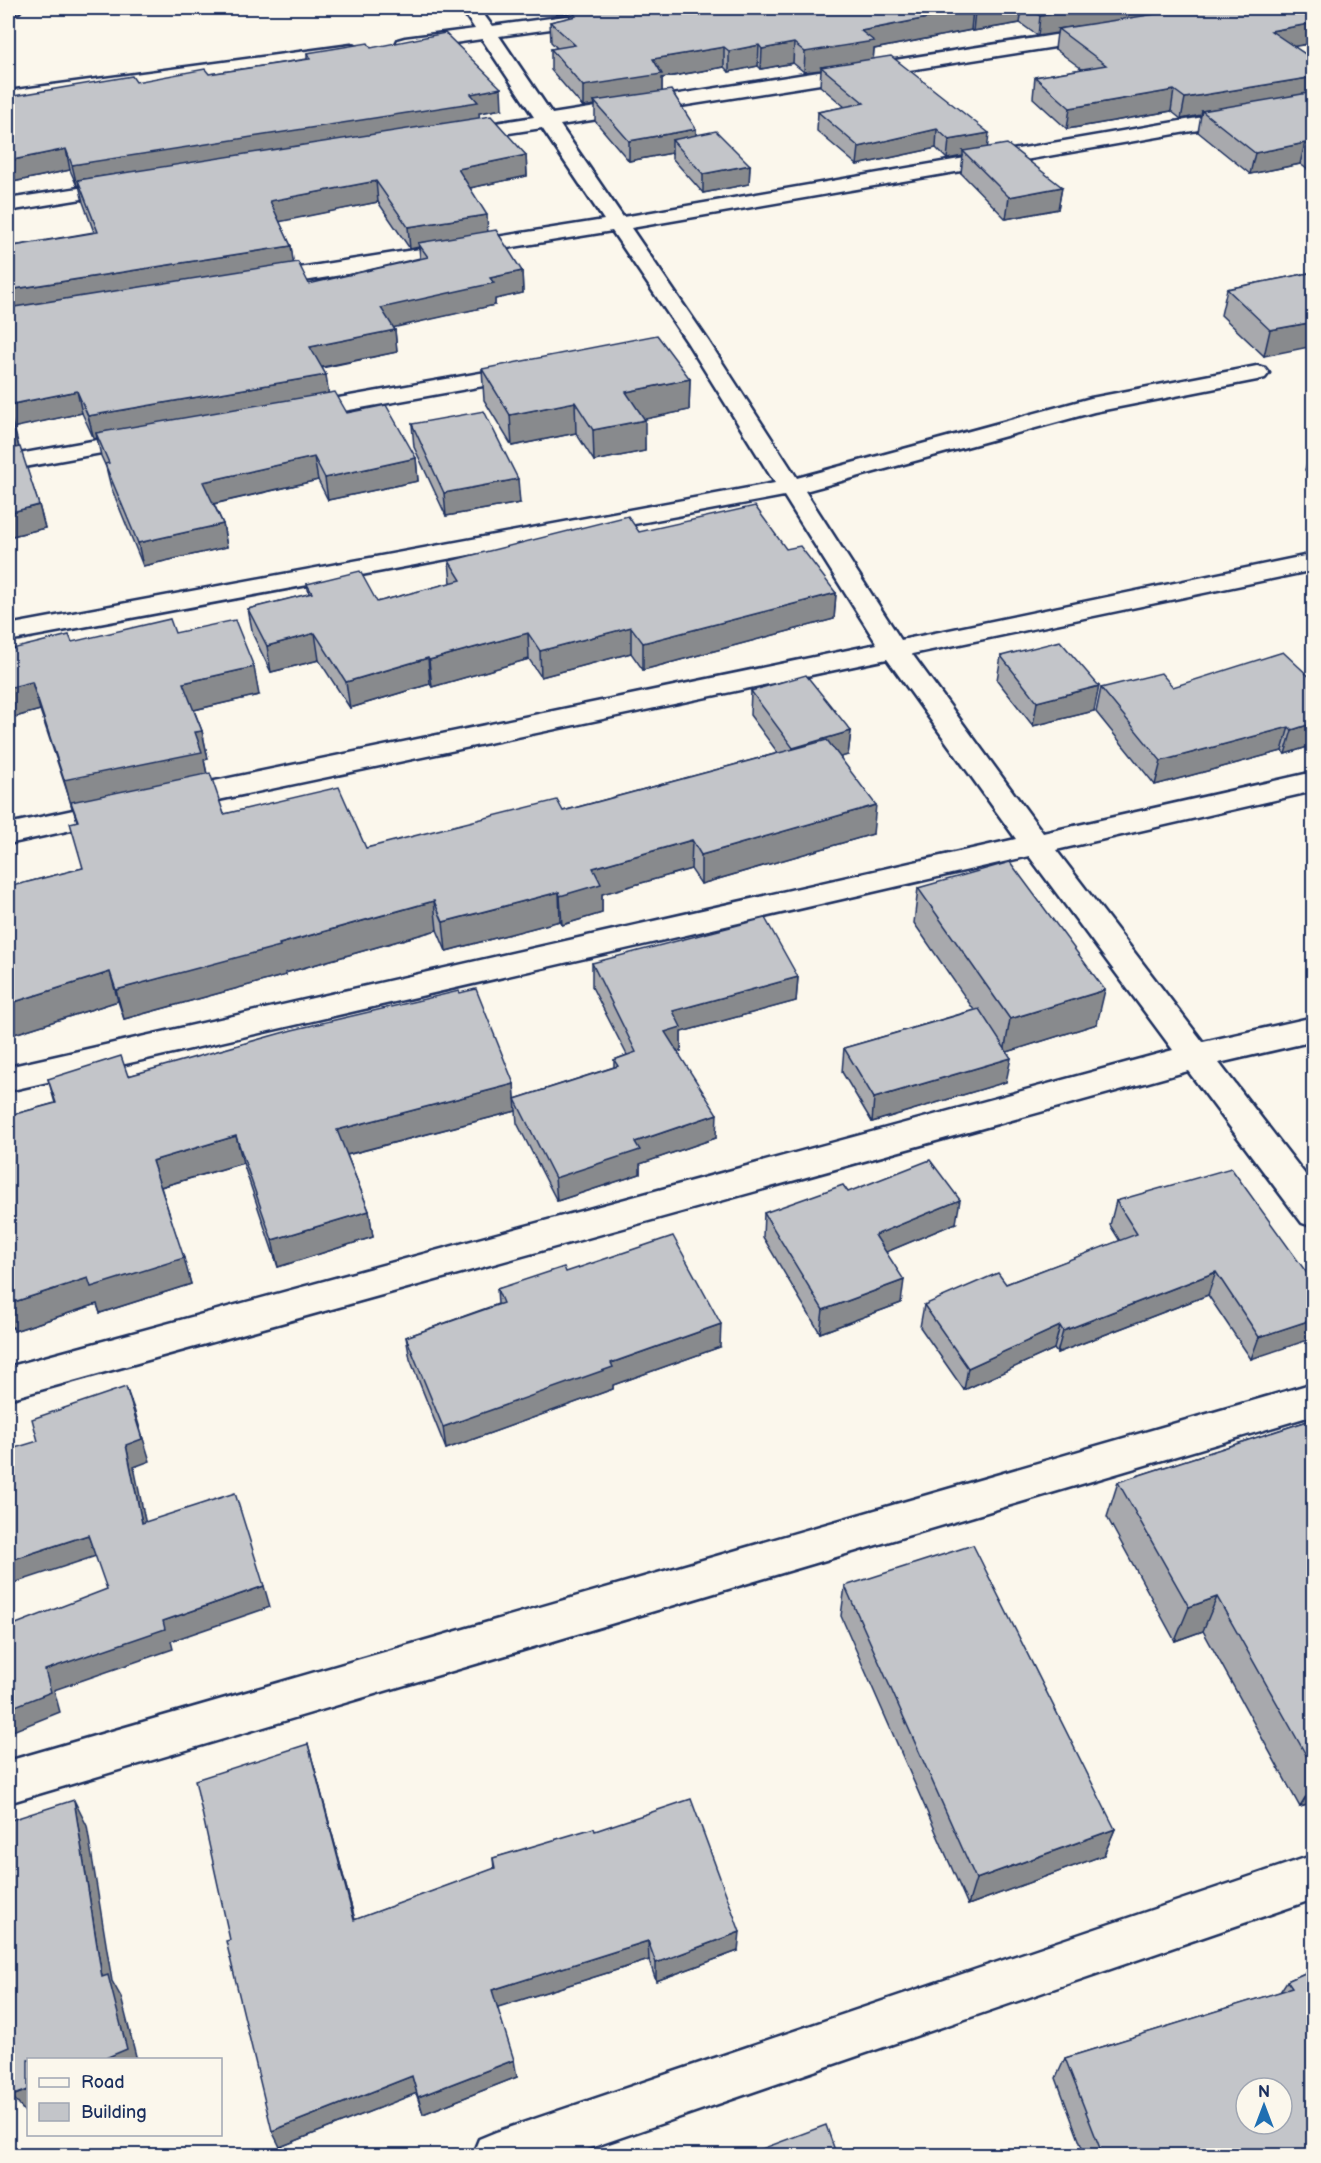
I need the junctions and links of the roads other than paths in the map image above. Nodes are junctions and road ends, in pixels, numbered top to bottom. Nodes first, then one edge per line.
1 (8, 8) edge
2 (13, 8) edge
3 (470, 8) edge
4 (661, 8) edge
5 (1123, 30) edge
6 (487, 33) junction
7 (8, 97) edge
8 (1314, 104) edge
9 (547, 121) junction
10 (441, 137) edge
11 (148, 183) edge
12 (8, 205) edge
13 (617, 224) junction
14 (242, 284) edge
15 (546, 369) edge
16 (1257, 373) dead end
17 (276, 416) edge
18 (160, 436) edge
19 (8, 463) edge
20 (792, 486) junction
21 (1314, 562) edge
22 (8, 633) edge
23 (893, 648) junction
24 (1314, 781) edge
25 (8, 834) edge
26 (1035, 843) junction
27 (1314, 1029) edge
28 (1197, 1056) junction
29 (8, 1079) edge
30 (1314, 1213) edge
31 (8, 1383) edge
32 (1314, 1399) edge
33 (8, 1782) edge
34 (1314, 1877) edge
35 (496, 2156) edge

1 - 2 street
3 - 6 street
4 - 6 street
5 - 9 street
6 - 7 street
6 - 9 street
8 - 13 street
9 - 10 street
9 - 13 street
11 - 12 street
13 - 14 street
13 - 20 street
15 - 17 street
16 - 20 street
18 - 19 street
20 - 22 street
20 - 23 street
21 - 23 street
23 - 25 street
23 - 26 street
24 - 26 street
26 - 28 street
26 - 29 street
27 - 28 street
28 - 30 street
28 - 31 street
32 - 33 street
34 - 35 street

